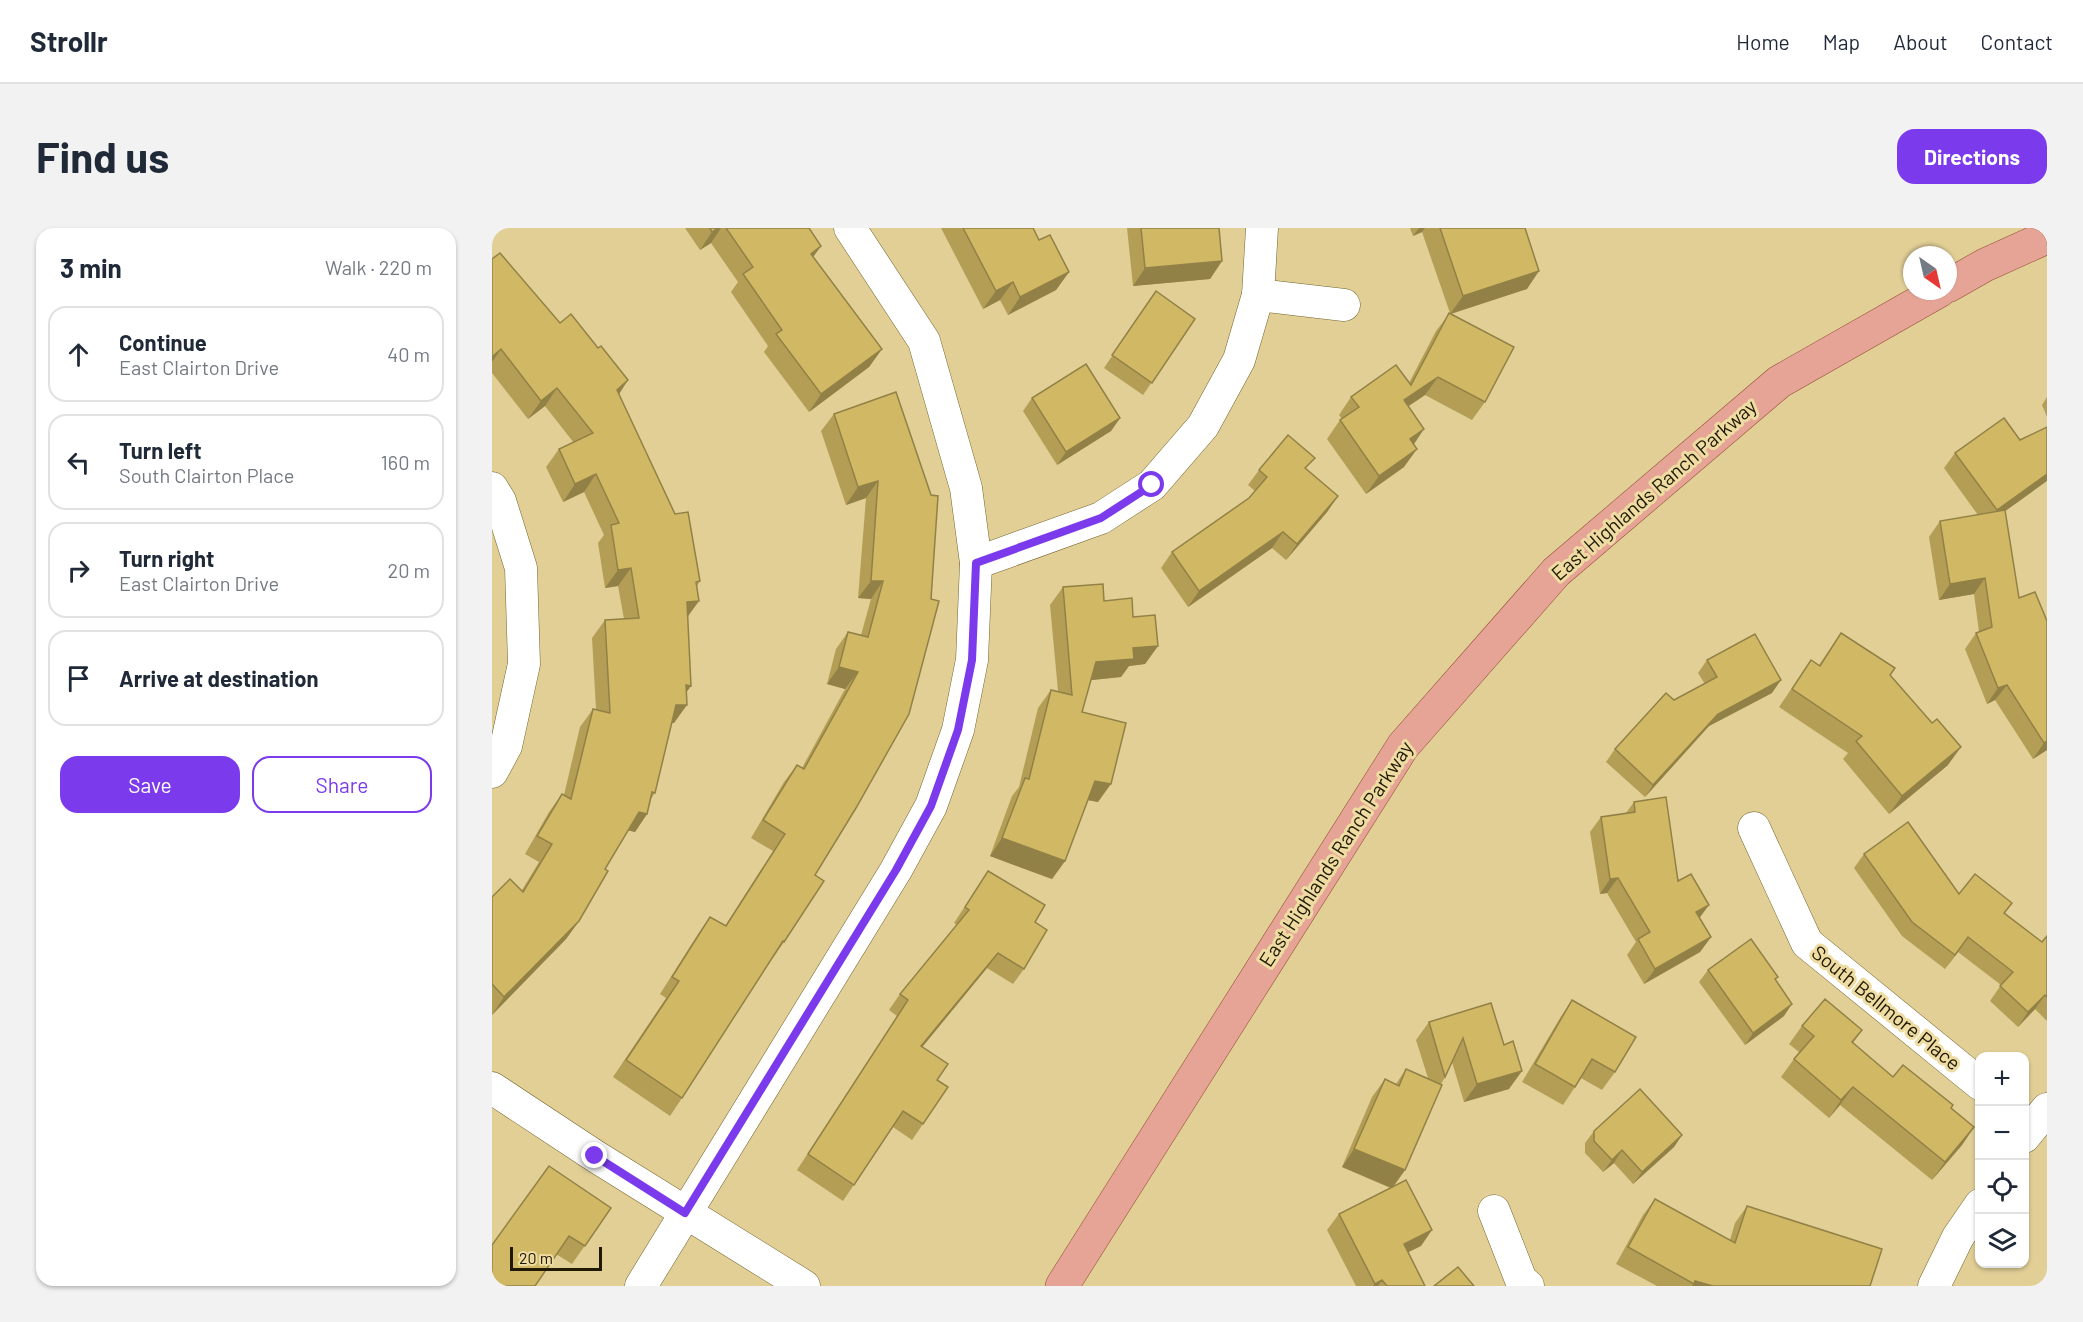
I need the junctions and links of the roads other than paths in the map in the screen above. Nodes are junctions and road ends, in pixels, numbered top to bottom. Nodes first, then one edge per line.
1 (850, 228) edge
2 (1262, 228) edge
3 (2047, 237) edge
4 (1957, 281) edge
5 (1258, 295) junction
6 (1923, 300) edge
7 (1344, 305) dead end
8 (492, 488) edge
9 (976, 563) junction
10 (492, 772) edge
11 (1754, 828) dead end
12 (1975, 1080) edge
13 (492, 1088) edge
14 (1494, 1211) dead end
15 (1975, 1212) edge
16 (685, 1213) junction
17 (641, 1286) edge
18 (804, 1286) edge
19 (1062, 1286) edge
20 (1528, 1286) edge
21 (1934, 1286) edge

1 - 9 street
2 - 5 street
3 - 4 main road
5 - 7 street
5 - 9 street
6 - 19 main road, East Highlands Ranch Parkway
8 - 10 street
9 - 16 street
11 - 12 street, South Bellmore Place
13 - 16 street
14 - 20 street
15 - 21 street
16 - 17 street
16 - 18 street

